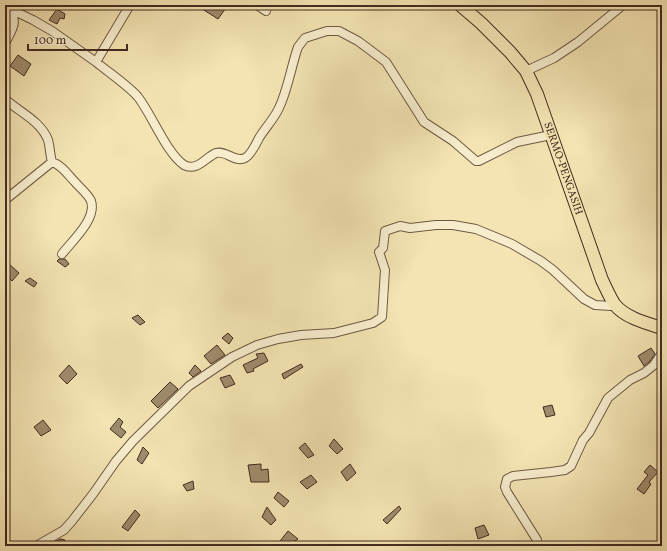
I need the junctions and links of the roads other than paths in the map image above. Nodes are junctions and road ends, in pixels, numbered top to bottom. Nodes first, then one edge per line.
1 (130, 5) edge
2 (257, 5) edge
3 (460, 5) edge
4 (623, 5) edge
5 (8, 7) edge
6 (266, 11) dead end
7 (5, 43) edge
8 (96, 62) junction
9 (526, 71) junction
10 (5, 99) edge
11 (551, 135) junction
12 (52, 162) junction
13 (5, 200) edge
14 (62, 254) dead end
15 (614, 304) junction
16 (662, 328) edge
17 (662, 352) edge
18 (537, 540) dead end
19 (36, 546) edge

1 - 8 street
2 - 6 street
3 - 9 main road, SERMO-PENGASIH
4 - 9 street
5 - 7 street
5 - 8 street
8 - 11 street
9 - 11 main road, SERMO-PENGASIH
10 - 12 street
11 - 15 main road, SERMO-PENGASIH
12 - 13 street
12 - 14 street
15 - 16 main road, SERMO-PENGASIH
15 - 19 street
17 - 18 street

